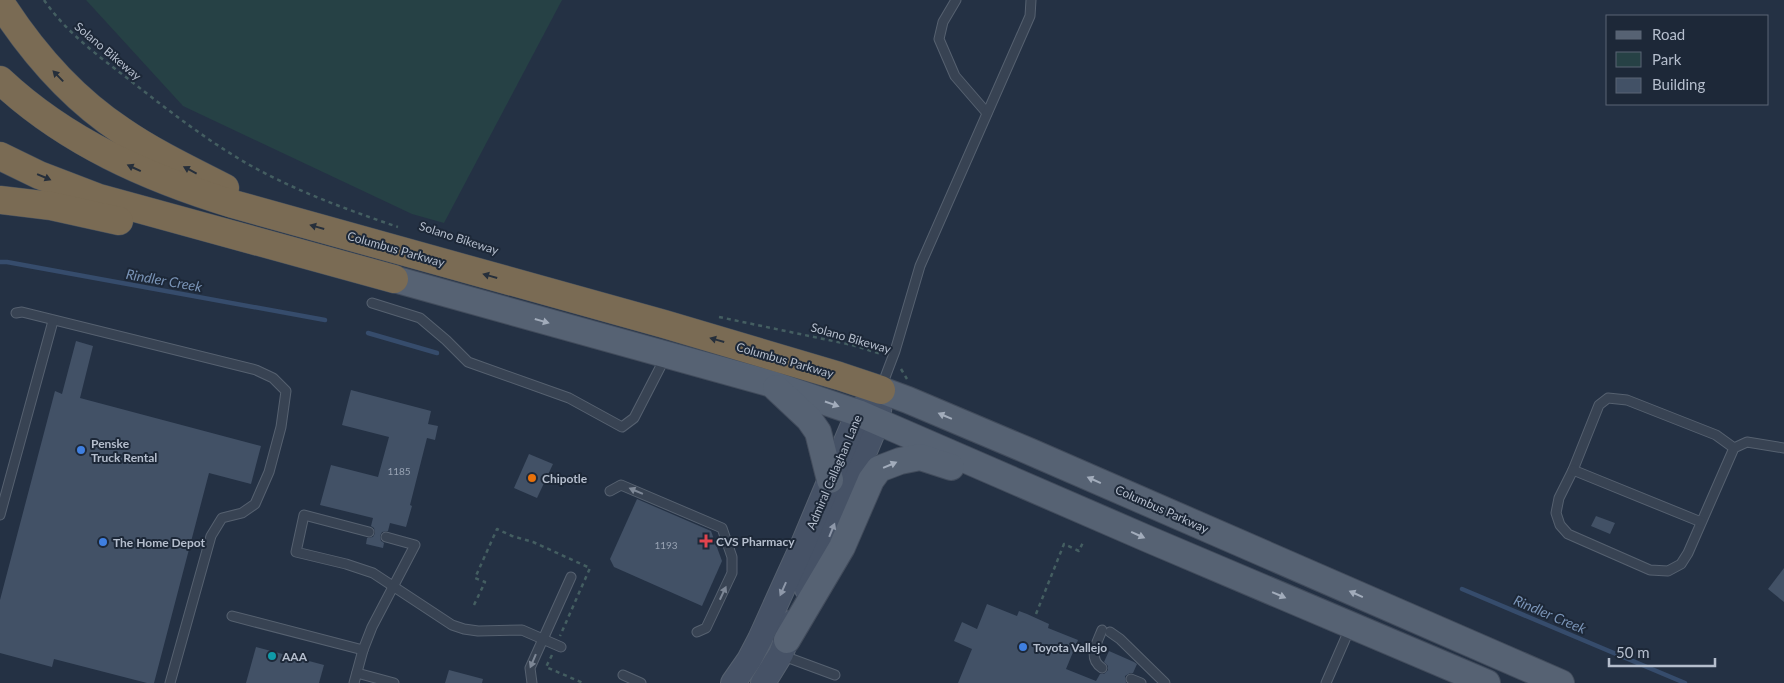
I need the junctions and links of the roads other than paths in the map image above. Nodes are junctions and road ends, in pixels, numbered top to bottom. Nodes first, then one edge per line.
1 (956, 0) edge
2 (1031, 0) edge
3 (0, 2) edge
4 (0, 68) edge
5 (0, 80) edge
6 (35, 111) junction
7 (987, 113) junction
8 (0, 156) edge
9 (0, 200) edge
10 (279, 217) junction
11 (365, 272) junction
12 (394, 279) joint
13 (372, 303) dead end
14 (16, 313) dead end
15 (53, 321) junction
16 (666, 355) junction
17 (772, 384) junction
18 (881, 390) junction
19 (868, 416) junction
20 (1734, 448) junction
21 (1784, 448) edge
22 (1573, 470) junction
23 (830, 480) junction
24 (610, 491) dead end
25 (0, 515) edge
26 (1094, 515) junction
27 (1701, 522) junction
28 (369, 532) dead end
29 (386, 537) dead end
30 (571, 577) dead end
31 (394, 586) junction
32 (232, 616) dead end
33 (1352, 625) junction
34 (697, 632) dead end
35 (543, 640) junction
36 (558, 646) road end
37 (784, 647) junction
38 (363, 650) junction
39 (1102, 668) dead end
40 (357, 673) junction
41 (1156, 674) junction
42 (623, 675) dead end
43 (835, 675) dead end
44 (1131, 679) dead end
45 (1556, 681) edge
46 (636, 682) edge
47 (170, 683) edge
48 (354, 683) edge
49 (394, 683) edge
50 (532, 683) edge
51 (733, 683) edge
52 (763, 683) edge
53 (1141, 683) edge
54 (1150, 683) edge
55 (1165, 683) edge
56 (1326, 683) edge
57 (1487, 683) edge

1 - 7 lane
2 - 7 lane
10 -> 3 highway
4 - 6 highway
5 - 6 highway, Columbus Parkway
10 -> 6 highway, Columbus Parkway
7 - 18 lane
8 -> 11 highway
9 - 11 highway
18 -> 10 highway, Columbus Parkway
11 - 12 highway
12 -> 16 main road
13 - 16 lane
14 - 15 lane
15 - 25 lane
15 - 47 lane
16 - 17 main road
17 -> 19 main road
17 - 23 main road
18 - 19 main road, Admiral Callaghan Lane
45 -> 18 main road, Columbus Parkway
19 - 23 main road, Admiral Callaghan Lane
19 - 26 main road
37 -> 19 main road, Admiral Callaghan Lane
20 - 21 lane
20 - 22 lane
20 - 27 lane
22 - 27 lane
22 - 27 lane
23 -> 51 main road, Admiral Callaghan Lane
34 -> 24 lane
26 -> 33 main road
37 -> 26 main road
28 - 31 lane
29 - 31 lane
30 - 35 lane
31 - 35 lane
31 - 38 lane
32 - 38 lane
33 - 45 main road
33 - 56 lane
33 - 57 main road
35 - 36 lane
35 -> 50 lane
37 - 43 lane
37 - 52 main road, Admiral Callaghan Lane
38 - 40 lane
39 - 41 lane
40 - 48 lane
40 - 49 lane
41 - 54 lane
41 - 55 lane
42 - 46 lane
44 - 53 lane

